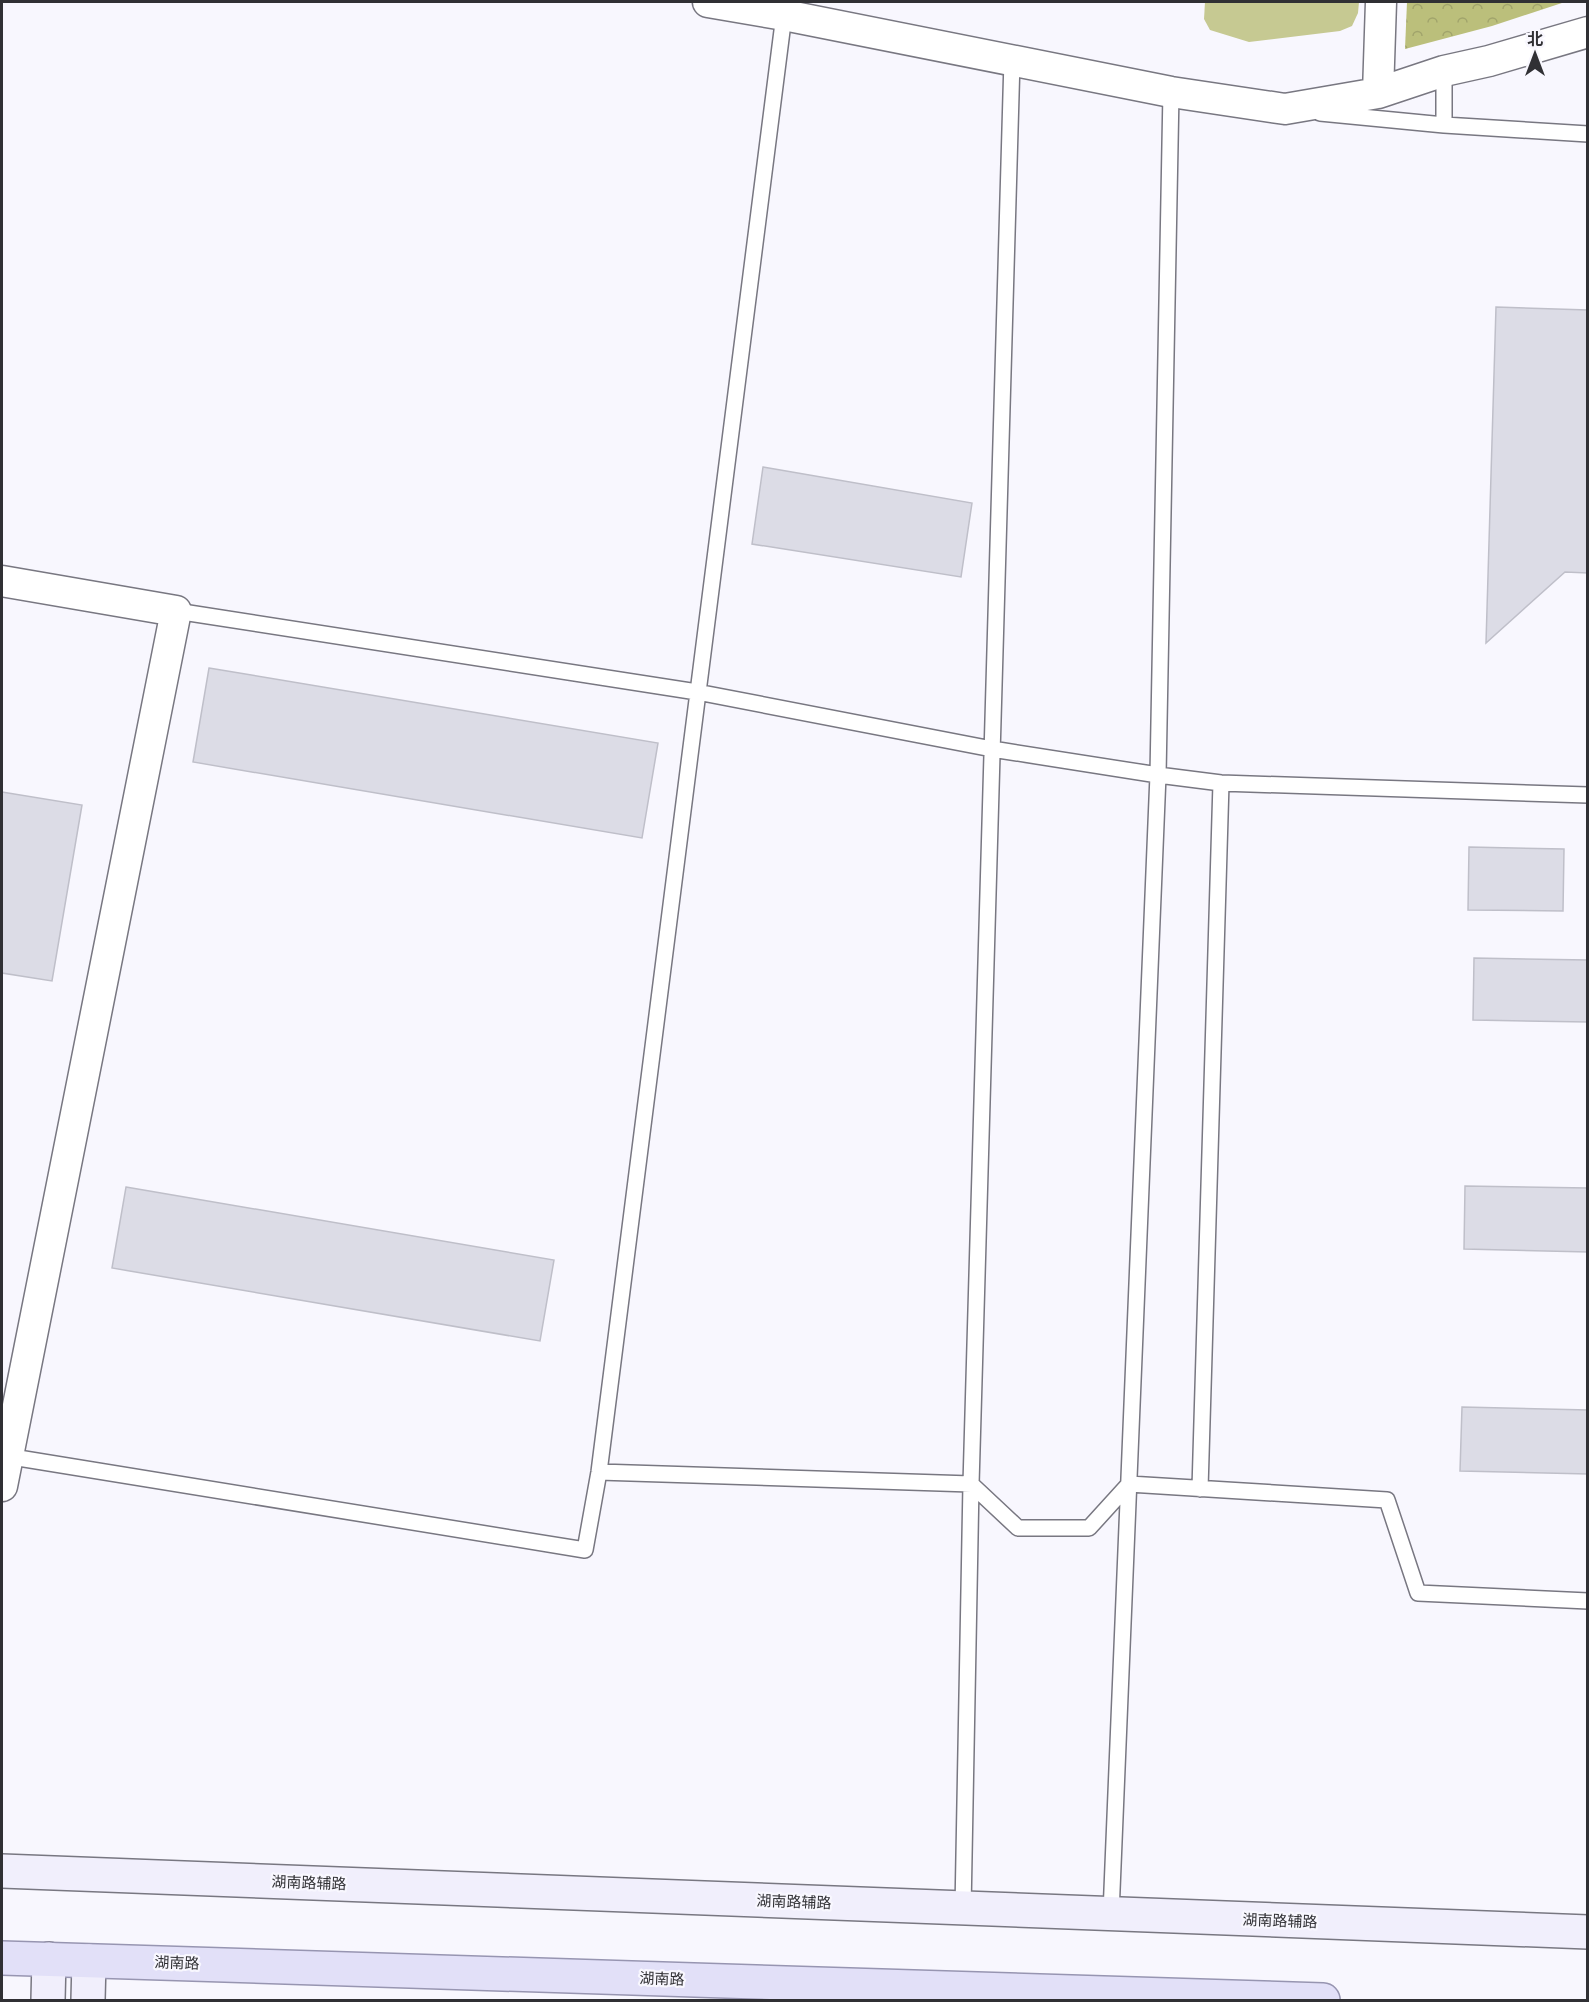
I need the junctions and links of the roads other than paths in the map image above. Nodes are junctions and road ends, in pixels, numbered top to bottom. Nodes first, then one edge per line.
1 (708, 2) edge
2 (1381, 2) edge
3 (784, 8) edge
4 (1587, 32) edge
5 (1012, 60) junction
6 (1444, 71) junction
7 (1170, 92) junction
8 (1378, 93) junction
9 (1285, 109) junction
10 (1444, 125) junction
11 (1587, 134) edge
12 (2, 580) edge
13 (176, 611) junction
14 (697, 692) junction
15 (992, 749) junction
16 (1158, 775) junction
17 (1221, 783) junction
18 (1587, 795) edge
19 (6, 1456) junction
20 (599, 1472) junction
21 (971, 1484) junction
22 (1129, 1484) junction
23 (2, 1486) edge
24 (1200, 1490) junction
25 (1587, 1601) edge
26 (2, 1871) edge
27 (963, 1909) junction
28 (1111, 1914) junction
29 (1587, 1932) edge
30 (2, 1958) edge
31 (49, 1959) junction
32 (89, 1961) junction
33 (48, 2001) edge
34 (88, 2001) edge
35 (1323, 2001) edge

1 - 3 street
2 - 8 street
3 - 5 street
3 - 14 lane
4 - 6 street
5 - 7 street
5 - 15 lane
6 - 8 street
6 - 10 lane
7 - 9 street
7 - 16 lane
8 - 9 street
9 - 10 lane
10 - 11 lane
12 - 13 street
13 - 14 lane
13 - 19 street
14 - 15 lane
14 - 20 lane
15 - 16 lane
15 - 21 lane
16 - 17 lane
16 - 22 lane
17 - 18 lane
17 - 24 lane
19 - 20 lane
19 - 23 street
20 - 21 lane
21 - 22 lane
21 - 27 lane
22 - 24 lane
22 - 28 lane
24 - 25 lane
26 - 27 street, 湖南路辅路
27 - 28 street, 湖南路辅路
28 - 29 street, 湖南路辅路
30 - 31 main road, 湖南路
31 - 32 main road, 湖南路
31 - 33 street
32 - 34 street
32 - 35 main road, 湖南路

